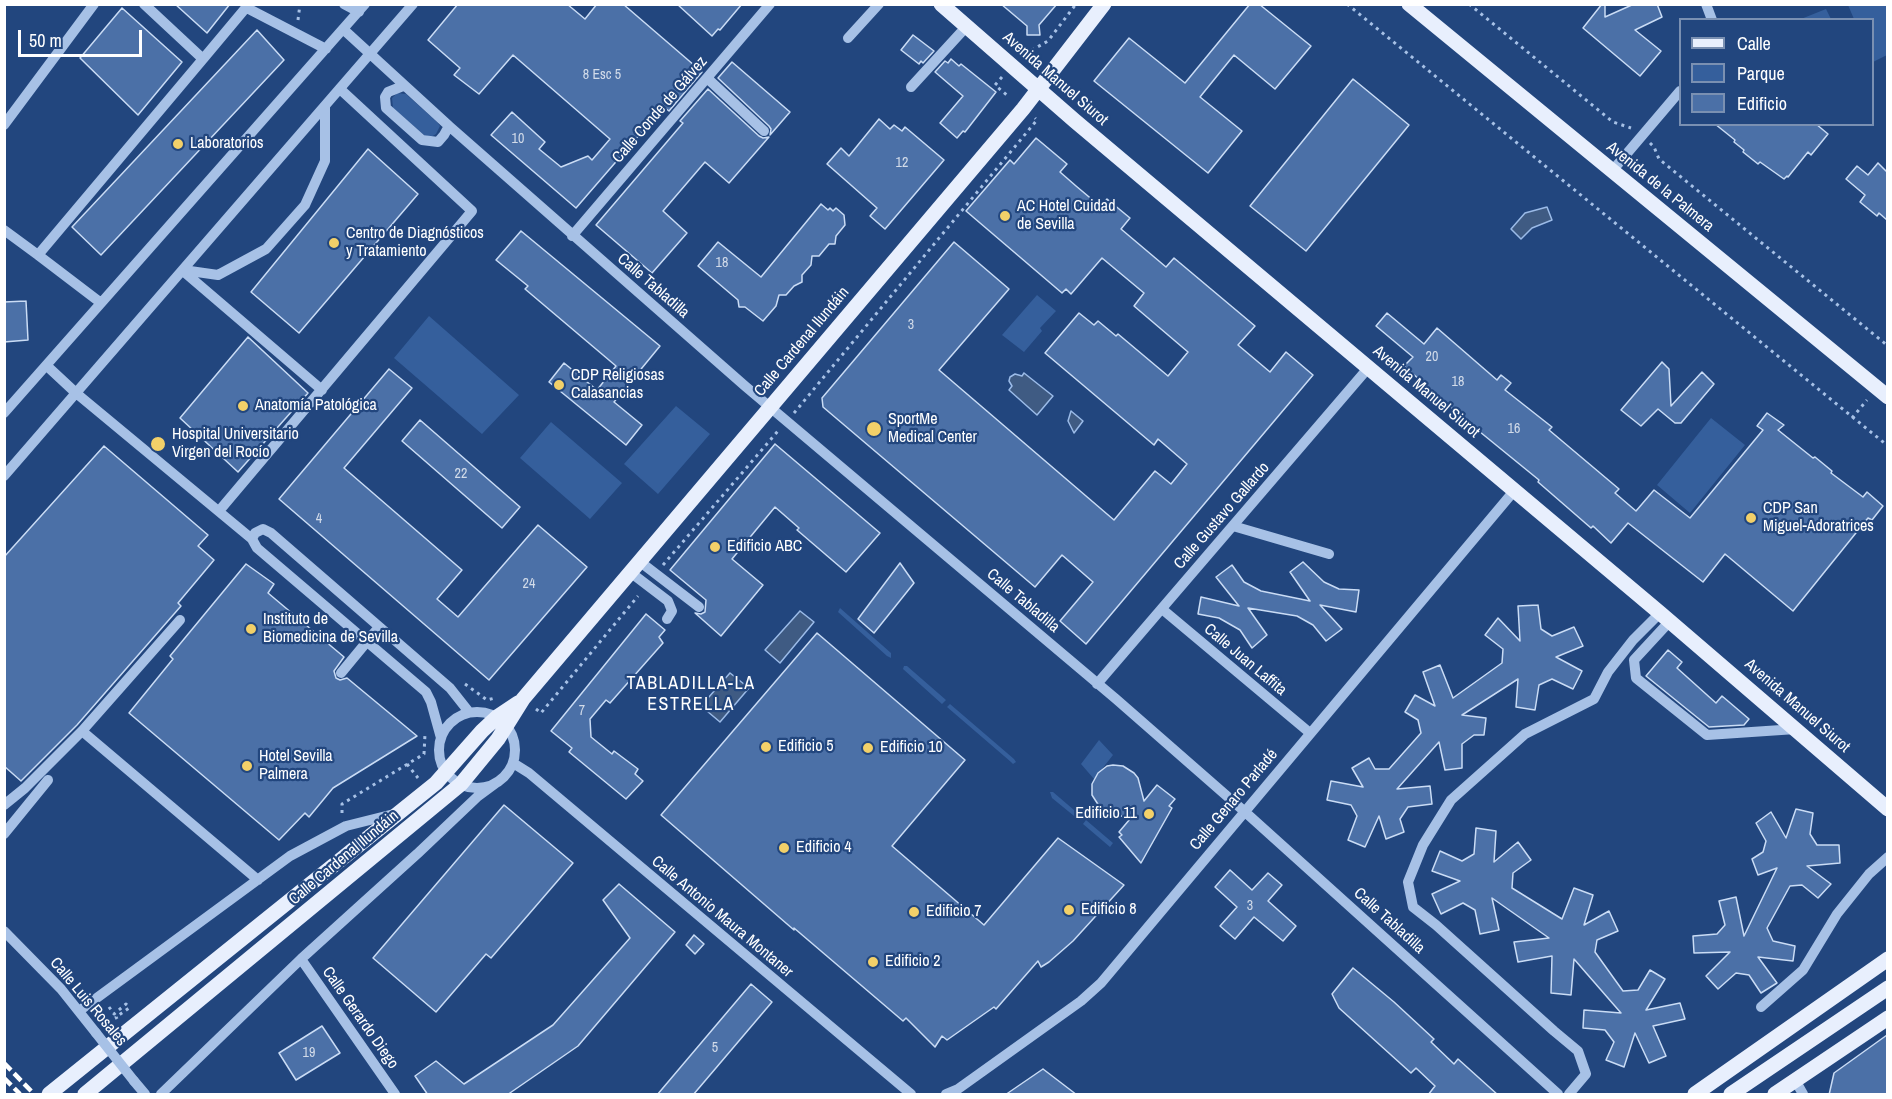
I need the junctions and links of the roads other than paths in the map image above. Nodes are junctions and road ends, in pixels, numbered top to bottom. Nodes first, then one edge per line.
1 (94, 4) edge
2 (144, 4) edge
3 (344, 4) edge
4 (413, 4) edge
5 (770, 4) edge
6 (879, 4) edge
7 (941, 4) edge
8 (1104, 4) edge
9 (1409, 4) edge
10 (248, 6) edge
11 (362, 8) edge
12 (966, 27) junction
13 (343, 29) junction
14 (848, 38) dead end
15 (326, 49) junction
16 (370, 54) junction
17 (203, 59) junction
18 (707, 78) junction
19 (403, 86) junction
20 (912, 87) dead end
21 (340, 89) junction
22 (1038, 90) junction
23 (1679, 92) edge
24 (325, 106) junction
25 (4, 125) edge
26 (449, 126) junction
27 (764, 132) dead end
28 (1612, 171) junction
29 (4, 230) edge
30 (572, 236) junction
31 (38, 255) junction
32 (183, 270) junction
33 (101, 303) junction
34 (47, 366) junction
35 (1369, 367) junction
36 (322, 390) junction
37 (76, 393) junction
38 (1887, 397) edge
39 (770, 407) junction
40 (4, 413) edge
41 (4, 476) edge
42 (1514, 491) junction
43 (219, 511) junction
44 (1233, 526) junction
45 (252, 539) junction
46 (294, 553) junction
47 (1329, 554) dead end
48 (634, 566) junction
49 (281, 568) junction
50 (699, 608) dead end
51 (1162, 609) junction
52 (1665, 617) junction
53 (668, 619) dead end
54 (180, 620) dead end
55 (379, 627) junction
56 (368, 641) junction
57 (341, 673) dead end
58 (1097, 684) junction
59 (470, 712) junction
60 (502, 721) junction
61 (1796, 729) junction
62 (82, 731) junction
63 (1310, 733) junction
64 (441, 738) junction
65 (513, 763) junction
66 (447, 773) junction
67 (48, 780) dead end
68 (496, 783) junction
69 (461, 784) junction
70 (4, 805) edge
71 (1887, 809) edge
72 (1244, 811) junction
73 (397, 813) junction
74 (4, 834) edge
75 (1887, 857) edge
76 (258, 880) junction
77 (4, 931) edge
78 (301, 959) junction
79 (1887, 959) edge
80 (1887, 988) edge
81 (1761, 1007) dead end
82 (79, 1011) junction
83 (1887, 1018) edge
84 (1758, 1077) junction
85 (1795, 1080) junction
86 (49, 1095) edge
87 (85, 1095) edge
88 (145, 1095) edge
89 (162, 1095) edge
90 (395, 1095) edge
91 (911, 1095) edge
92 (946, 1095) edge
93 (1558, 1095) edge
94 (1569, 1095) edge
95 (1695, 1095) edge
96 (1731, 1095) edge
97 (1738, 1095) edge
98 (1775, 1095) edge
99 (1803, 1095) edge

1 - 25 street
2 - 17 street
3 - 11 street
4 - 16 street
5 - 18 street, Calle Conde de Gálvez
6 - 14 street
7 - 12 main road, Avenida Manuel Siurot
8 - 22 main road, Calle Cardenal Ilundáin
9 - 28 main road, Avenida de la Palmera
10 - 15 street
10 - 17 street
11 - 13 street
12 - 20 street
12 - 22 main road, Avenida Manuel Siurot
13 - 15 street
13 - 16 street, Calle Tabladilla
15 - 33 street
16 - 19 street, Calle Tabladilla
16 - 21 street
17 - 31 street
18 - 27 street
18 - 30 street, Calle Conde de Gálvez
19 - 26 street, Calle Tabladilla
19 - 26 street
21 - 24 street
21 - 36 street
22 - 35 main road, Avenida Manuel Siurot
22 - 39 main road, Calle Cardenal Ilundáin
23 - 28 street
24 - 32 street
24 - 32 street
26 - 30 street, Calle Tabladilla
28 - 38 main road, Avenida de la Palmera
29 - 31 street
30 - 39 street, Calle Tabladilla
31 - 33 street
32 - 36 street
32 - 37 street
33 - 34 street
34 - 37 street
34 - 40 street
35 - 42 main road, Avenida Manuel Siurot
35 - 44 street, Calle Gustavo Gallardo
36 - 43 street
37 - 41 street
37 - 43 street
39 - 48 main road, Calle Cardenal Ilundáin
39 - 58 street, Calle Tabladilla
42 - 52 main road, Avenida Manuel Siurot
42 - 63 street, Calle Genaro Parladé
43 - 45 street
44 - 47 street
44 - 51 street, Calle Gustavo Gallardo
45 - 46 street
45 - 49 street
46 - 49 street
46 - 55 street
48 - 50 street
48 - 53 street
48 - 60 main road, Calle Cardenal Ilundáin
49 - 56 street
51 - 58 street, Calle Gustavo Gallardo
51 - 63 street, Calle Juan Laffita
52 - 61 main road, Avenida Manuel Siurot
52 - 61 street
52 - 94 street
54 - 62 street
55 - 56 street
55 - 59 street
56 - 57 street
56 - 64 street
58 - 72 street, Calle Tabladilla
59 - 60 street
59 - 64 street
60 - 65 street
60 - 66 main road, Calle Cardenal Ilundáin
60 - 69 main road, Calle Cardenal Ilundáin
61 - 71 main road, Avenida Manuel Siurot
62 - 70 street
62 - 76 street
63 - 72 street, Calle Genaro Parladé
64 - 66 street
65 - 68 street
65 - 91 street, Calle Antonio Maura Montaner
66 - 69 street
66 - 73 main road, Calle Cardenal Ilundáin
67 - 74 street
68 - 69 street
68 - 78 street
69 - 87 main road, Calle Cardenal Ilundáin
72 - 92 street, Calle Genaro Parladé
72 - 93 street, Calle Tabladilla
73 - 76 street, Calle Cardenal Ilundáin
73 - 86 main road, Calle Cardenal Ilundáin
75 - 81 street
76 - 82 street, Calle Cardenal Ilundáin
77 - 82 street, Calle Luis Rosales
78 - 89 street
78 - 90 street, Calle Gerardo Diego
79 - 95 main road
80 - 84 main road
82 - 88 street, Calle Luis Rosales, bridge
83 - 85 main road
84 - 96 main road
84 - 97 main road
85 - 98 main road
85 - 99 street

